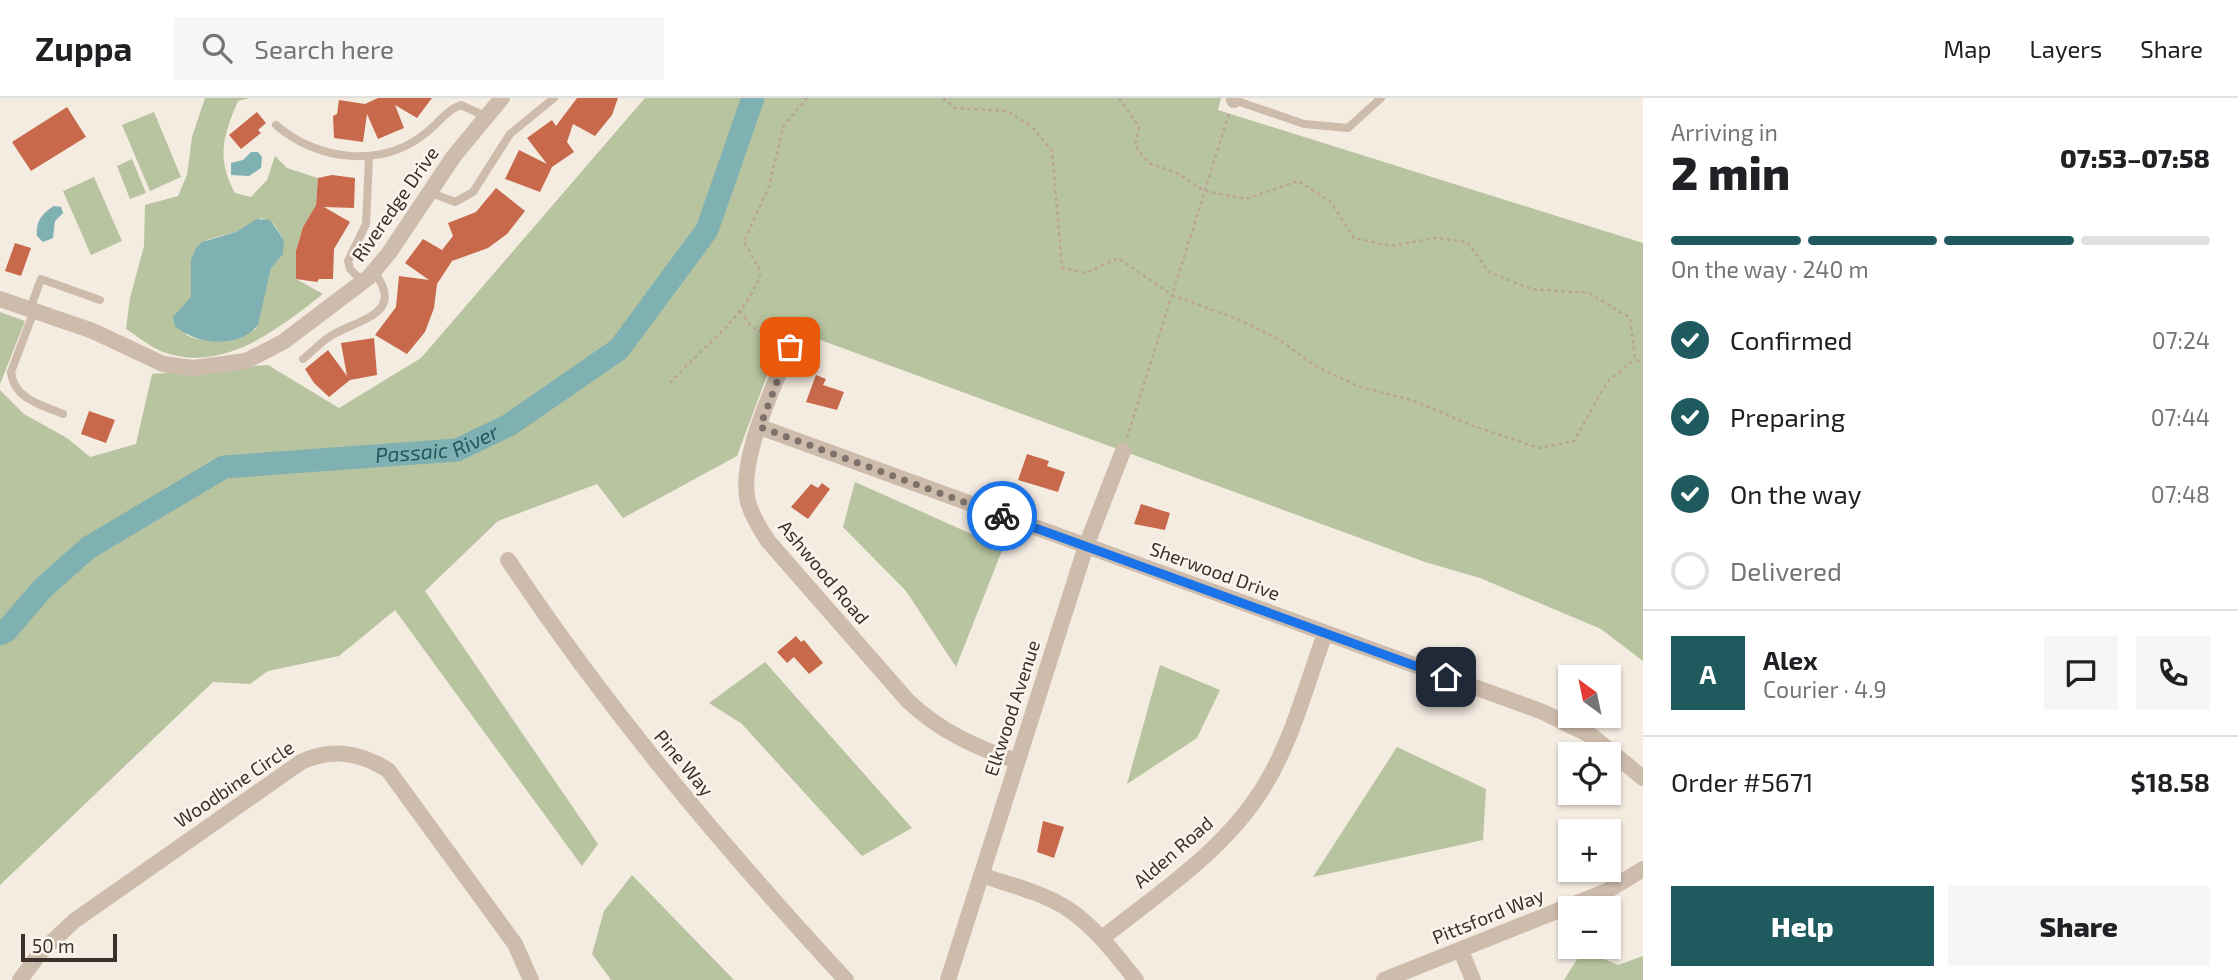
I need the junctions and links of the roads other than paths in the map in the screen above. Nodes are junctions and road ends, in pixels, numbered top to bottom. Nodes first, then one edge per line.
1 (502, 98) edge
2 (554, 98) edge
3 (1381, 98) edge
4 (1234, 99) edge
5 (485, 116) junction
6 (276, 125) dead end
7 (369, 158) junction
8 (429, 192) junction
9 (368, 277) junction
10 (0, 299) edge
11 (100, 300) dead end
12 (32, 310) junction
13 (792, 341) road end
14 (303, 359) dead end
15 (63, 414) dead end
16 (760, 427) junction
17 (1123, 451) road end
18 (1086, 546) junction
19 (508, 560) dead end
20 (1325, 634) junction
21 (1017, 761) junction
22 (1643, 778) edge
23 (1643, 869) edge
24 (981, 875) junction
25 (1102, 938) junction
26 (1461, 951) junction
27 (20, 980) edge
28 (531, 980) edge
29 (846, 980) edge
30 (948, 980) edge
31 (1136, 980) edge
32 (1384, 980) edge
33 (1473, 980) edge

1 - 5 street, Riveredge Drive
2 - 8 lane
3 - 4 lane
5 - 7 lane
5 - 8 street, Riveredge Drive
6 - 7 lane
7 - 9 lane
8 - 9 street, Riveredge Drive
9 - 12 street, Riveredge Drive
9 - 14 lane
10 - 12 street, Riveredge Drive
11 - 12 lane
12 - 15 lane
13 - 16 street, Ashwood Road
16 - 18 street, Sherwood Drive
16 - 21 street, Ashwood Road
17 - 18 street, Elkwood Avenue
18 - 20 street, Sherwood Drive
18 - 21 street, Elkwood Avenue
19 - 29 street, Pine Way
20 - 22 street, Sherwood Drive
20 - 25 street, Alden Road
21 - 24 street, Elkwood Avenue
23 - 26 street, Pittsford Way
24 - 25 street
24 - 30 street, Elkwood Avenue
25 - 31 street
26 - 32 street, Pittsford Way
26 - 33 street
27 - 28 street, Woodbine Circle

